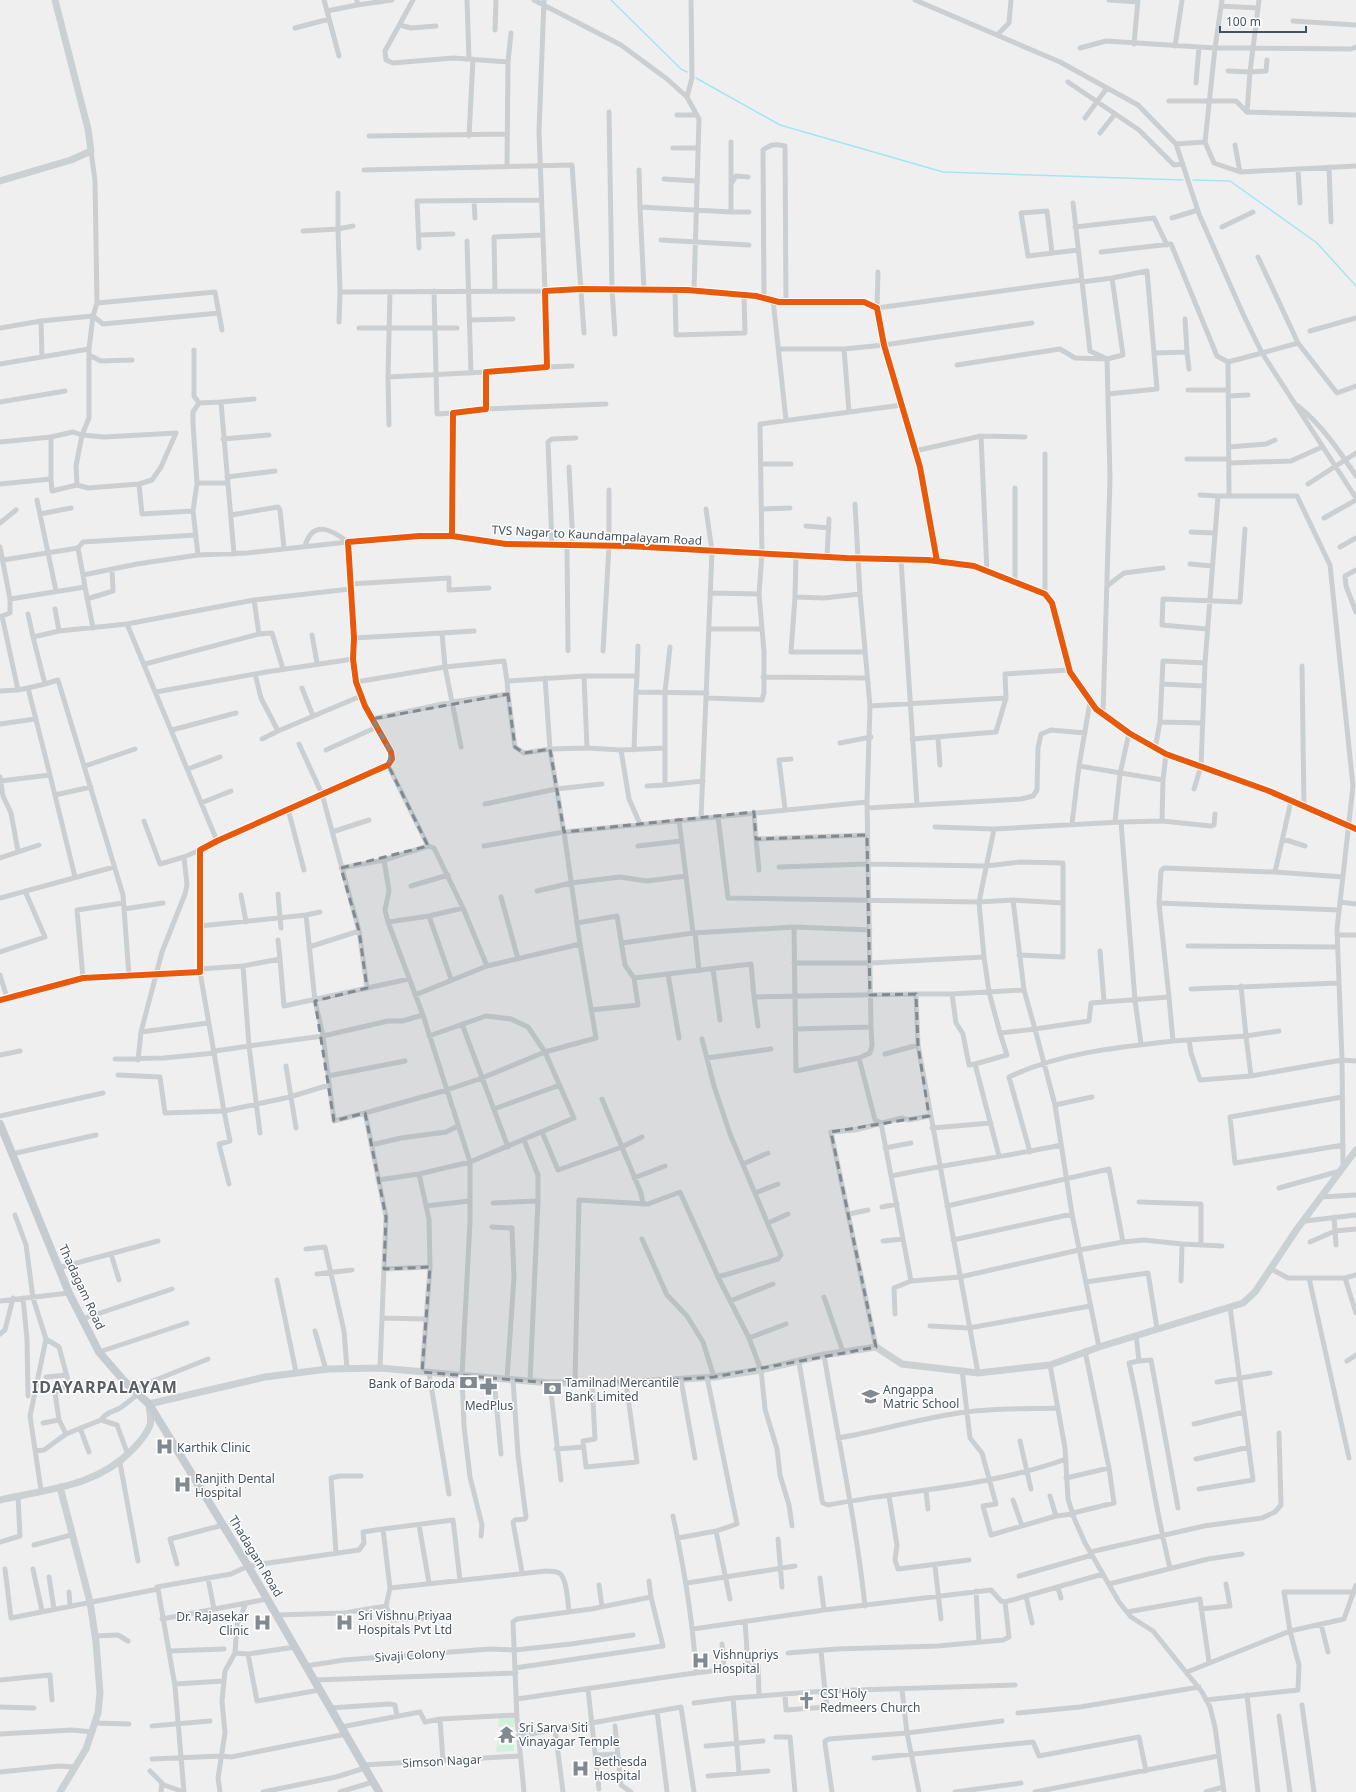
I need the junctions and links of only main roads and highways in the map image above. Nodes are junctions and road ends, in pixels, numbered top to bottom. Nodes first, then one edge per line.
1 (1, 1128) edge
2 (379, 1792) edge

1 - 2 main road, Thadagam Road

